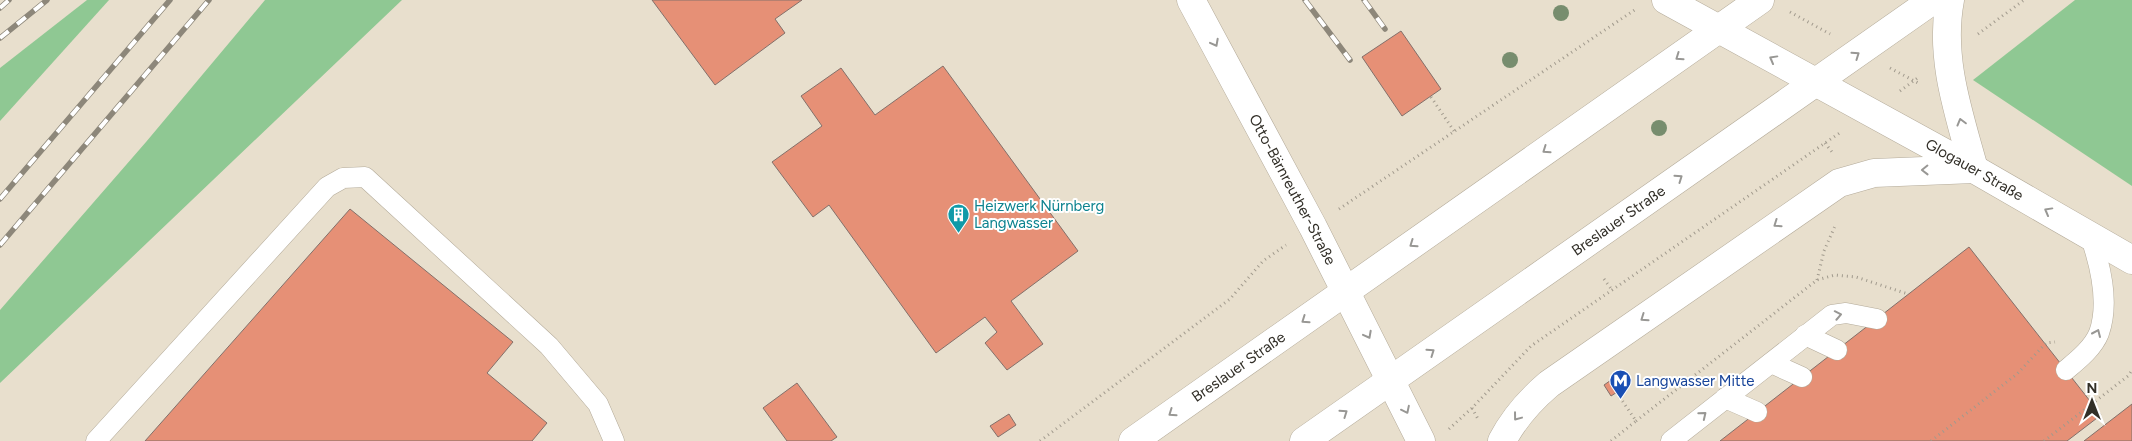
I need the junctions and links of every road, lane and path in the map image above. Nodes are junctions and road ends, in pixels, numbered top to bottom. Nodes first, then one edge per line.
1 (1191, 0) edge
2 (1760, 0) edge
3 (1933, 0) edge
4 (1950, 0) edge
5 (1654, 3) edge
6 (1719, 28) junction
7 (1816, 83) junction
8 (1430, 97) dead end
9 (1869, 112) junction
10 (1454, 132) junction
11 (1974, 169) junction
12 (1851, 178) junction
13 (1313, 227) junction
14 (2090, 235) junction
15 (2132, 260) edge
16 (1604, 279) dead end
17 (1817, 280) junction
18 (1612, 290) junction
19 (1345, 292) junction
20 (1908, 294) dead end
21 (1877, 319) dead end
22 (1805, 335) junction
23 (2046, 344) dead end
24 (1837, 350) dead end
25 (1771, 363) junction
26 (2066, 370) dead end
27 (2132, 370) edge
28 (1802, 377) dead end
29 (1391, 380) junction
30 (1613, 388) dead end
31 (1725, 398) junction
32 (1472, 408) dead end
33 (1756, 412) dead end
34 (1636, 421) junction
35 (1684, 438) edge
36 (96, 441) edge
37 (614, 441) edge
38 (1040, 441) edge
39 (1133, 441) edge
40 (1304, 441) edge
41 (1422, 441) edge
42 (1502, 441) edge
43 (1611, 441) edge
44 (1931, 441) edge
45 (2044, 441) edge

1 -> 13 main road, Otto-Bärnreuther-Straße
2 - 6 main road, Breslauer Straße
7 -> 3 main road, Breslauer Straße
11 -> 4 main road
5 - 6 main road
5 - 10 path
7 -> 6 main road
6 -> 19 main road, Breslauer Straße
7 - 9 main road, Glogauer Straße
29 -> 7 main road, Breslauer Straße
8 - 10 path
9 - 11 main road, Glogauer Straße
9 - 18 path
10 - 13 path
11 -> 12 main road
14 -> 11 main road, Glogauer Straße
12 - 17 path
12 -> 42 main road
13 - 19 main road, Otto-Bärnreuther-Straße
13 - 38 path
14 - 15 main road, Glogauer Straße
26 -> 14 lane
16 - 18 path
17 - 20 path
17 - 34 path
18 - 32 path
19 -> 29 main road, Otto-Bärnreuther-Straße
19 -> 39 main road, Breslauer Straße
22 -> 21 lane
22 - 24 lane
22 - 25 lane
23 - 44 path
25 - 28 lane
25 - 31 lane
27 - 45 path
40 -> 29 main road, Breslauer Straße
29 -> 41 main road, Otto-Bärnreuther-Straße
30 - 34 path
31 - 33 lane
35 -> 31 lane
34 - 43 path
36 - 37 lane

